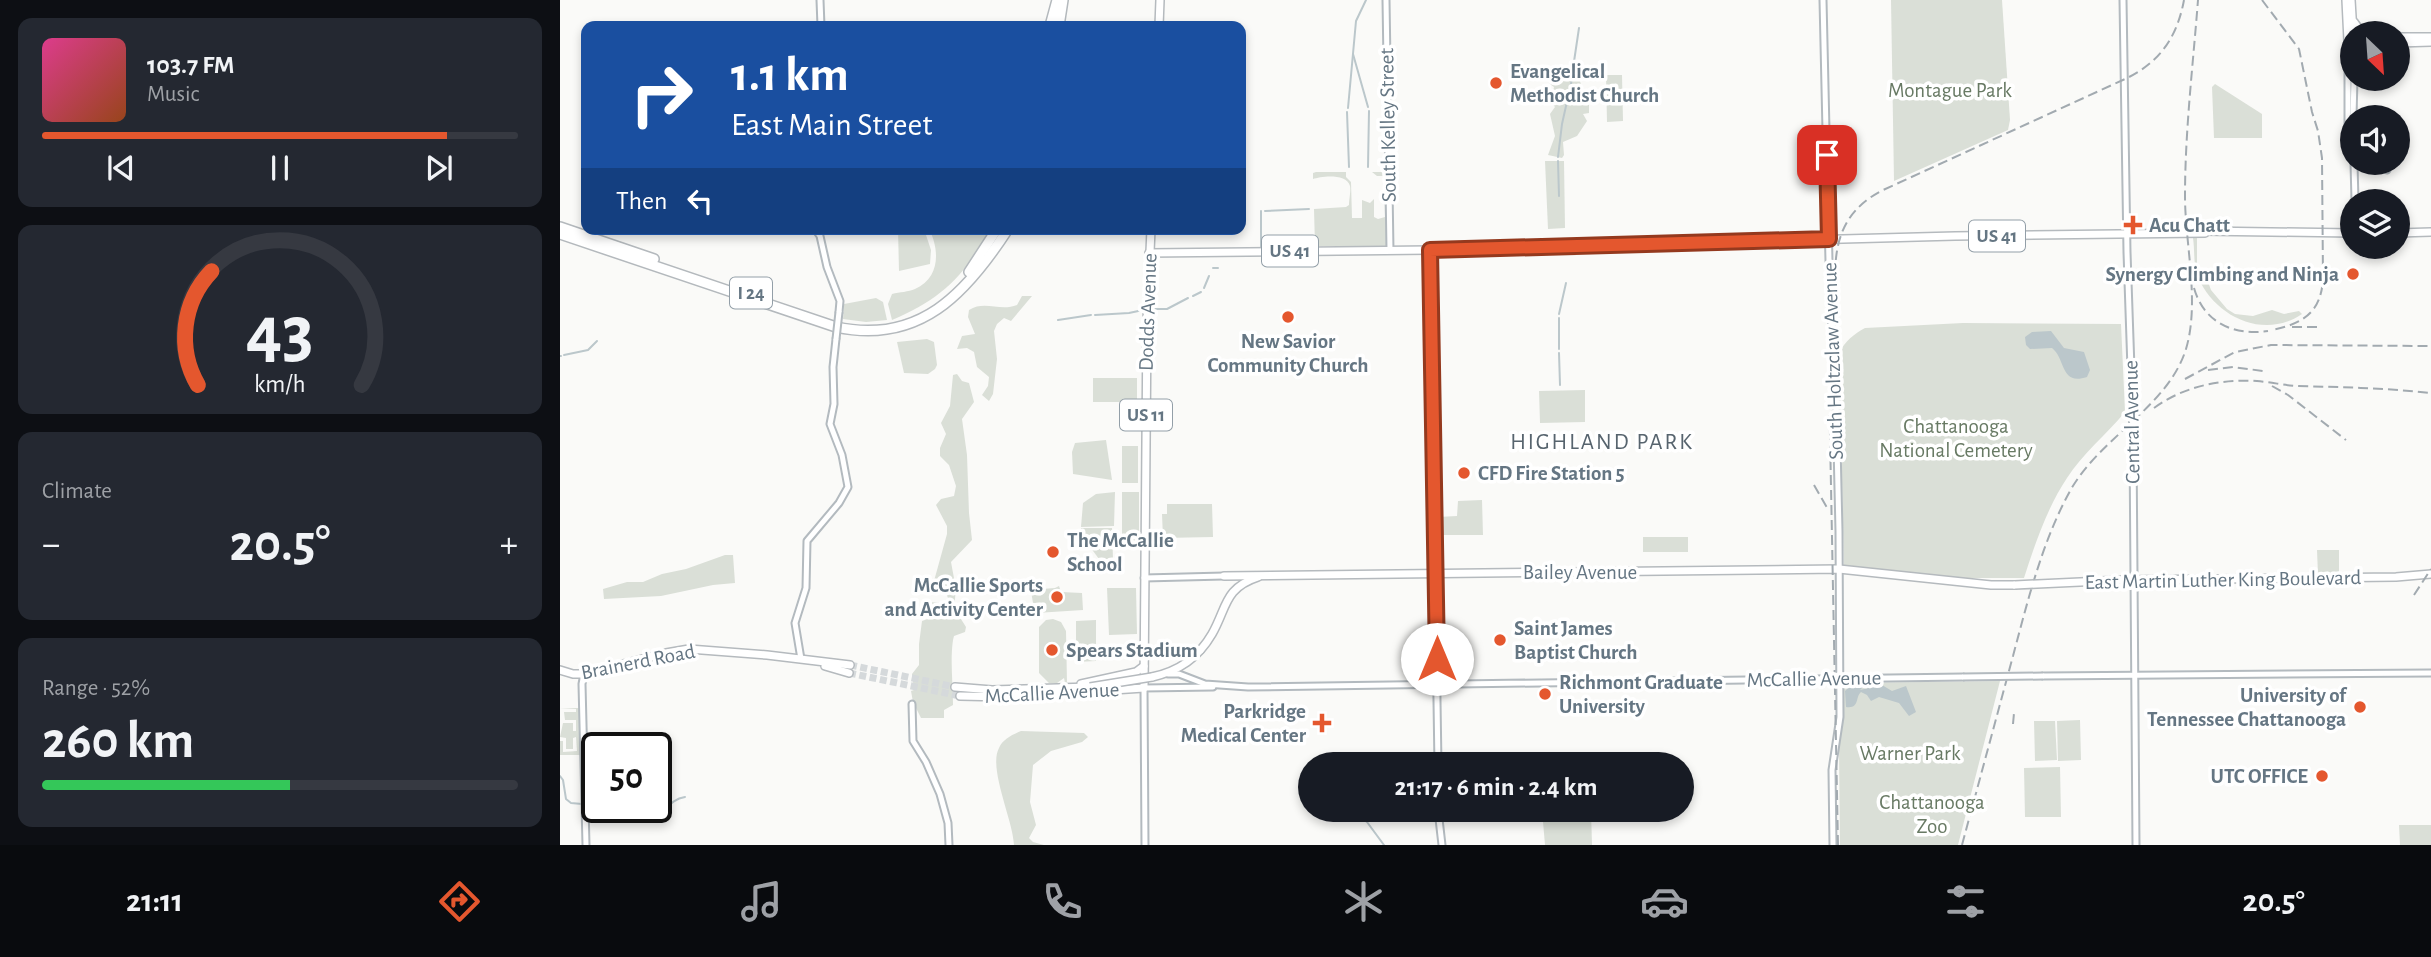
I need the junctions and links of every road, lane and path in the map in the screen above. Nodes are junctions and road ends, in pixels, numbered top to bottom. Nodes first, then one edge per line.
1 (820, 0) edge
2 (1057, 0) edge
3 (1063, 0) edge
4 (1160, 0) edge
5 (1386, 0) edge
6 (1824, 0) edge
7 (2123, 0) edge
8 (2349, 3) edge
9 (2353, 18) joint
10 (821, 21) edge
11 (1051, 21) edge
12 (1060, 21) edge
13 (1160, 21) edge
14 (2350, 21) edge
15 (2355, 21) edge
16 (2410, 38) edge
17 (2431, 40) edge
18 (2410, 42) edge
19 (560, 227) edge
20 (2431, 232) edge
21 (2127, 233) junction
22 (2340, 233) edge
23 (2410, 233) edge
24 (581, 234) edge
25 (584, 235) edge
26 (819, 235) edge
27 (993, 235) edge
28 (1004, 235) edge
29 (1150, 235) edge
30 (560, 236) edge
31 (1829, 239) junction
32 (1390, 250) junction
33 (1430, 250) junction
34 (1149, 253) junction
35 (940, 304) junction
36 (1839, 569) junction
37 (1436, 574) junction
38 (2431, 574) edge
39 (1224, 576) joint
40 (1263, 576) junction
41 (1144, 578) junction
42 (2133, 580) junction
43 (2015, 586) joint
44 (1185, 650) junction
45 (1200, 650) junction
46 (1143, 651) junction
47 (801, 659) junction
48 (1190, 660) junction
49 (1144, 666) junction
50 (1179, 668) junction
51 (850, 669) tunnel mouth
52 (560, 670) edge
53 (2431, 673) edge
54 (584, 674) junction
55 (1161, 675) junction
56 (2134, 676) junction
57 (1839, 679) junction
58 (1197, 682) junction
59 (1437, 684) junction
60 (1220, 686) junction
61 (955, 687) tunnel mouth
62 (1090, 687) junction
63 (1053, 688) junction
64 (1144, 688) junction
65 (1005, 693) junction
66 (1063, 693) junction
67 (960, 696) tunnel mouth
68 (912, 704) dead end
69 (1438, 752) edge
70 (1439, 822) edge
71 (586, 845) edge
72 (948, 845) edge
73 (1145, 845) edge
74 (1442, 845) edge
75 (1833, 845) edge
76 (2136, 845) edge

1 - 10 main road
2 - 11 highway
3 - 12 highway
4 - 13 main road
5 - 32 main road, South Kelley Street
6 - 31 main road, South Holtzclaw Avenue
7 - 21 main road, Central Avenue
8 - 9 main road
8 - 14 main road
9 - 15 main road
16 - 17 main road
17 - 18 main road
19 - 24 highway, I 24
20 - 23 main road
21 - 22 main road, US 41
21 - 31 main road, US 41
21 - 42 main road, Central Avenue, bridge
25 - 35 highway, I 24
26 - 47 main road, bridge
27 - 35 highway, I 24
28 - 35 highway, I 24
29 - 34 main road, Dodds Avenue / US 11
30 - 35 highway, I 24
31 - 33 main road, US 41
31 - 36 main road, South Holtzclaw Avenue
32 - 33 main road, US 41
32 - 34 main road, US 41
33 - 37 main road
34 - 41 main road, Dodds Avenue / US 11
36 - 37 main road, Bailey Avenue
36 - 43 main road, Bailey Avenue
36 - 57 main road, South Holtzclaw Avenue
37 - 40 main road, Bailey Avenue
37 - 59 main road
38 - 42 main road, East Martin Luther King Boulevard
39 - 40 main road, Bailey Avenue
39 - 41 main road, Bailey Avenue
40 - 45 main road
41 - 46 main road, Dodds Avenue / US 11
42 - 43 main road, East Martin Luther King Boulevard, bridge
42 - 56 main road, Central Avenue
44 - 45 main road
44 - 46 main road
44 - 48 main road
45 - 48 main road
46 - 49 main road, Dodds Avenue / US 11
47 - 51 main road, Brainerd Road
47 - 54 main road, Brainerd Road
48 - 50 main road
49 - 63 main road
49 - 64 main road, Dodds Avenue / US 11
50 - 55 main road
50 - 58 main road, McCallie Avenue
52 - 54 main road, Brainerd Road
53 - 56 main road, McCallie Avenue
54 - 71 main road
55 - 58 main road, McCallie Avenue
55 - 62 main road, bridge
56 - 57 main road, McCallie Avenue, bridge
56 - 76 main road, Central Avenue
57 - 59 main road, McCallie Avenue
57 - 75 main road, South Holtzclaw Avenue
58 - 60 main road, McCallie Avenue
59 - 60 main road, McCallie Avenue
59 - 69 main road
60 - 64 main road
61 - 65 main road, McCallie Avenue
62 - 63 main road
62 - 66 main road
63 - 65 main road, McCallie Avenue
64 - 66 main road, McCallie Avenue
64 - 73 main road
65 - 66 main road, McCallie Avenue
65 - 67 main road, McCallie Avenue
68 - 72 main road
70 - 74 main road

